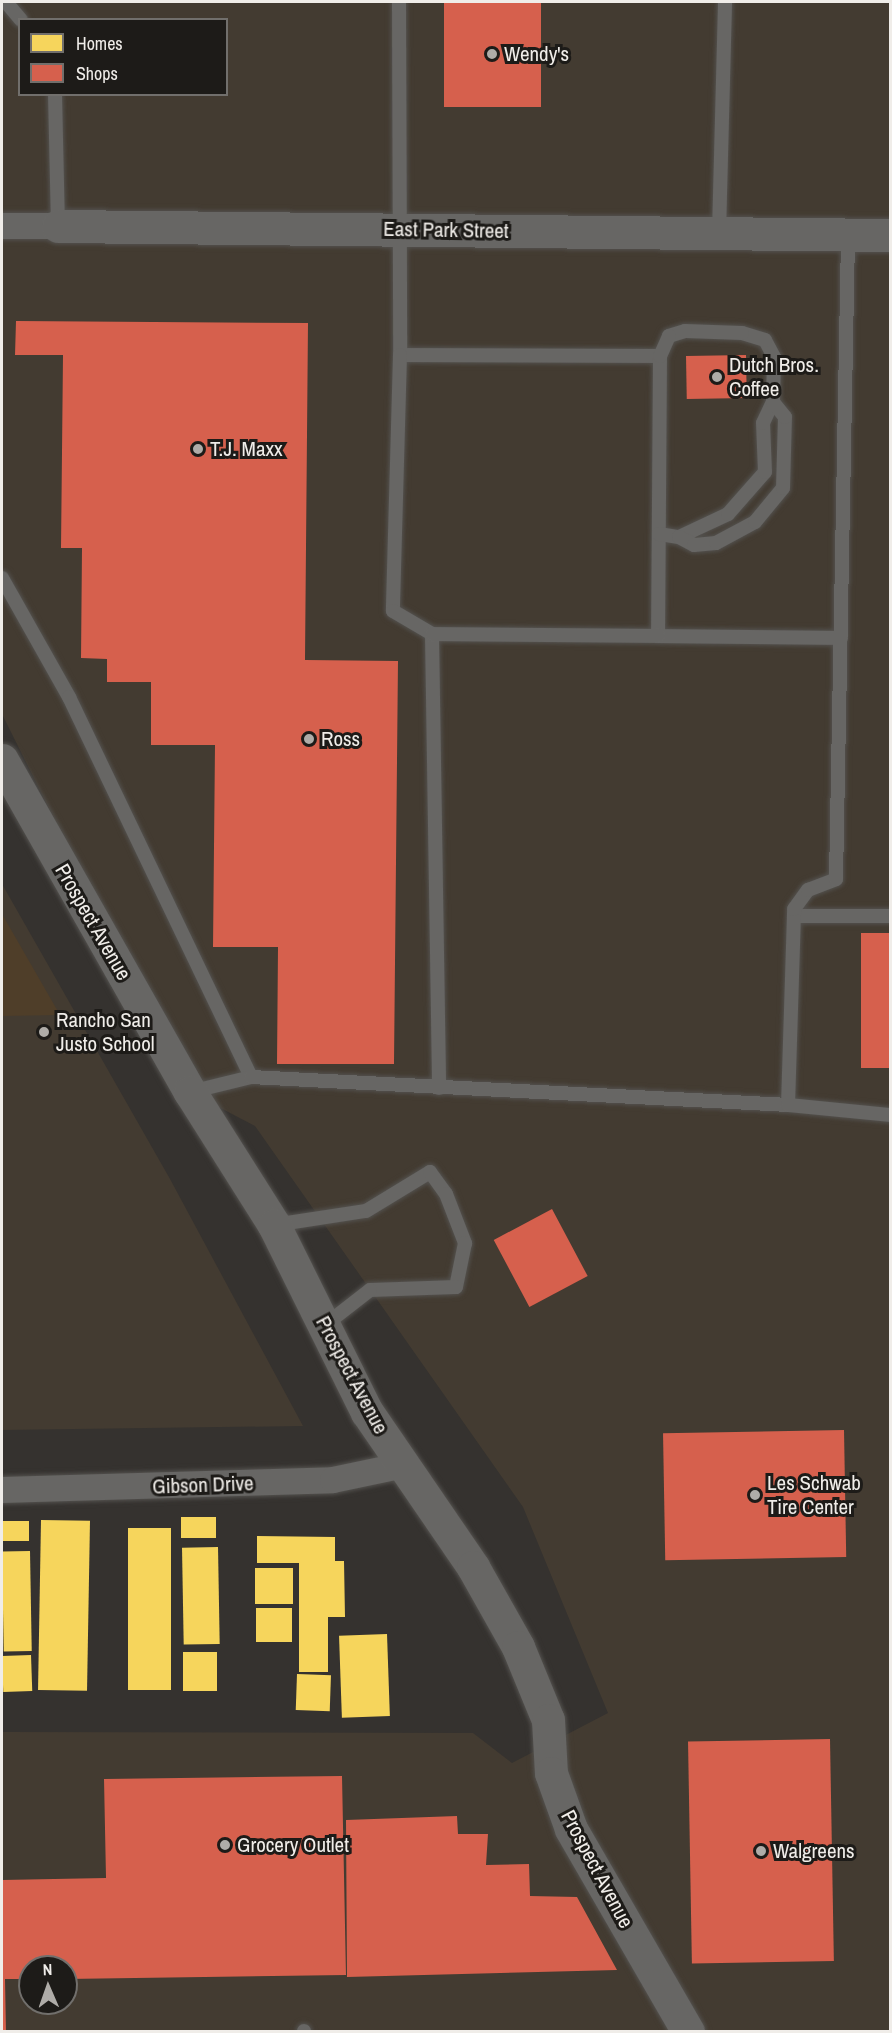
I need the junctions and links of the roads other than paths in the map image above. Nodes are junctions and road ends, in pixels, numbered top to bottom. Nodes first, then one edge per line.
1 (6, 2) edge
2 (399, 2) edge
3 (725, 2) edge
4 (19, 18) edge
5 (55, 96) edge
6 (2, 226) edge
7 (58, 226) junction
8 (404, 230) junction
9 (719, 233) junction
10 (848, 234) junction
11 (891, 235) edge
12 (400, 355) junction
13 (660, 356) junction
14 (773, 402) junction
15 (659, 534) junction
16 (679, 537) junction
17 (2, 578) edge
18 (432, 634) junction
19 (658, 636) junction
20 (841, 638) junction
21 (2, 760) edge
22 (794, 916) junction
23 (891, 916) edge
24 (251, 1077) junction
25 (439, 1088) junction
26 (190, 1092) junction
27 (788, 1105) junction
28 (891, 1115) edge
29 (274, 1225) junction
30 (325, 1325) junction
31 (404, 1465) junction
32 (2, 1490) edge
33 (688, 2031) edge

1 - 4 lane
2 - 8 lane
3 - 9 lane
5 - 7 lane
6 - 7 street, East Park Street
7 - 8 street, East Park Street
8 - 9 street, East Park Street
8 - 12 lane
9 - 10 street, East Park Street
10 - 11 street, East Park Street
10 - 20 lane
12 - 13 lane
12 - 18 lane
13 - 14 lane
13 - 15 lane
14 - 16 lane
14 - 16 lane
15 - 16 lane
15 - 19 lane
17 - 24 lane
18 - 19 lane
18 - 25 lane
19 - 20 lane
20 - 22 lane
21 - 26 street, Prospect Avenue
22 - 23 lane
22 - 27 lane
24 - 25 lane
24 - 26 lane
25 - 27 lane
26 - 29 street, Prospect Avenue
27 - 28 lane
29 - 30 street, Prospect Avenue
29 - 30 lane
30 - 31 street, Prospect Avenue
31 - 32 street, Gibson Drive
31 - 33 street, Prospect Avenue

